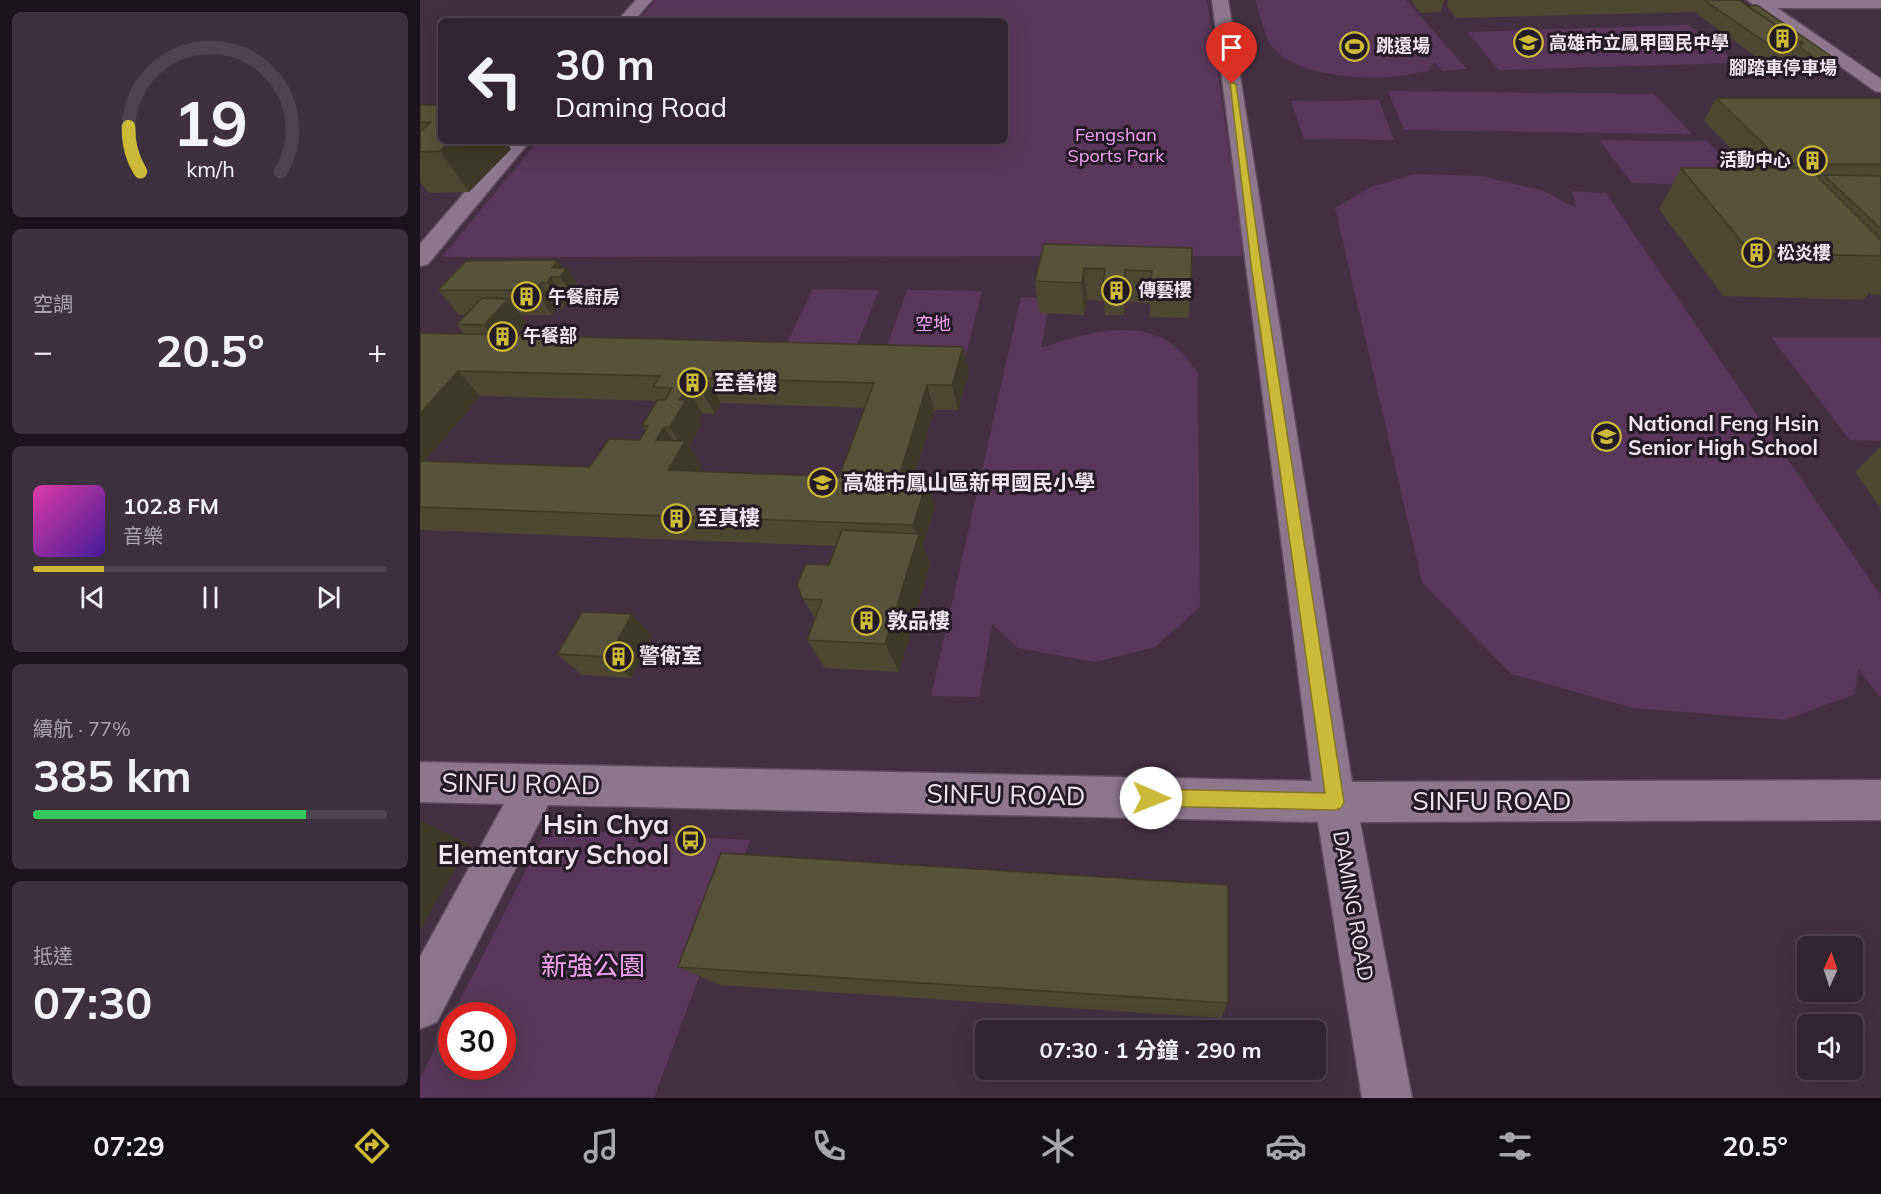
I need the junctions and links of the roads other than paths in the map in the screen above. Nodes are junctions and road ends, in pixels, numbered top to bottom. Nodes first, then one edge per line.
1 (644, 0) edge
2 (1220, 0) edge
3 (1758, 2) edge
4 (1881, 3) edge
5 (628, 18) edge
6 (1870, 57) dead end
7 (1838, 58) junction
8 (1881, 87) edge
9 (517, 144) edge
10 (420, 259) edge
11 (420, 782) edge
12 (536, 784) junction
13 (1881, 800) edge
14 (1335, 802) junction
15 (420, 1005) edge
16 (1387, 1098) edge

1 - 5 street
2 - 14 street, DAMING ROAD
3 - 4 street
3 - 7 street
6 - 7 street
7 - 8 street
9 - 10 street
11 - 12 street, SINFU ROAD
12 - 14 street, SINFU ROAD
12 - 15 street
13 - 14 street, SINFU ROAD
14 - 16 street, DAMING ROAD

